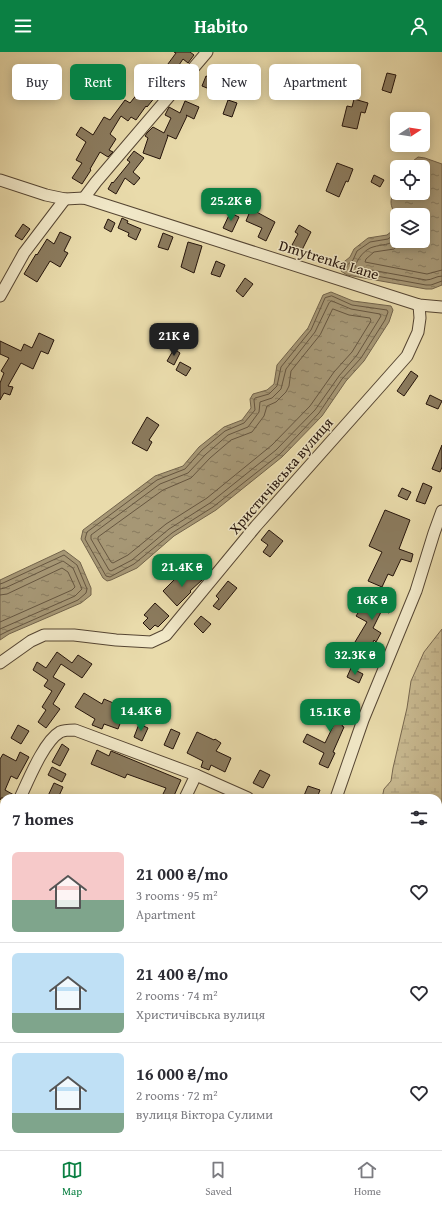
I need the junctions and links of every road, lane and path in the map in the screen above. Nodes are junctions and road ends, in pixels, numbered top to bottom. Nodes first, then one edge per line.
1 (207, 52) edge
2 (0, 180) edge
3 (84, 198) junction
4 (65, 199) junction
5 (0, 296) edge
6 (419, 305) junction
7 (442, 307) edge
8 (442, 511) edge
9 (0, 663) edge
10 (196, 775) junction
11 (22, 794) edge
12 (187, 794) edge
13 (239, 794) edge
14 (337, 794) edge

1 - 3 street
2 - 4 street, Dmytrenka Lane
3 - 4 street, Dmytrenka Lane
3 - 6 street, Dmytrenka Lane
4 - 5 street
6 - 7 street, Dmytrenka Lane
6 - 9 street, Христичівська вулиця
8 - 14 street
10 - 11 street
10 - 12 street
10 - 13 street

